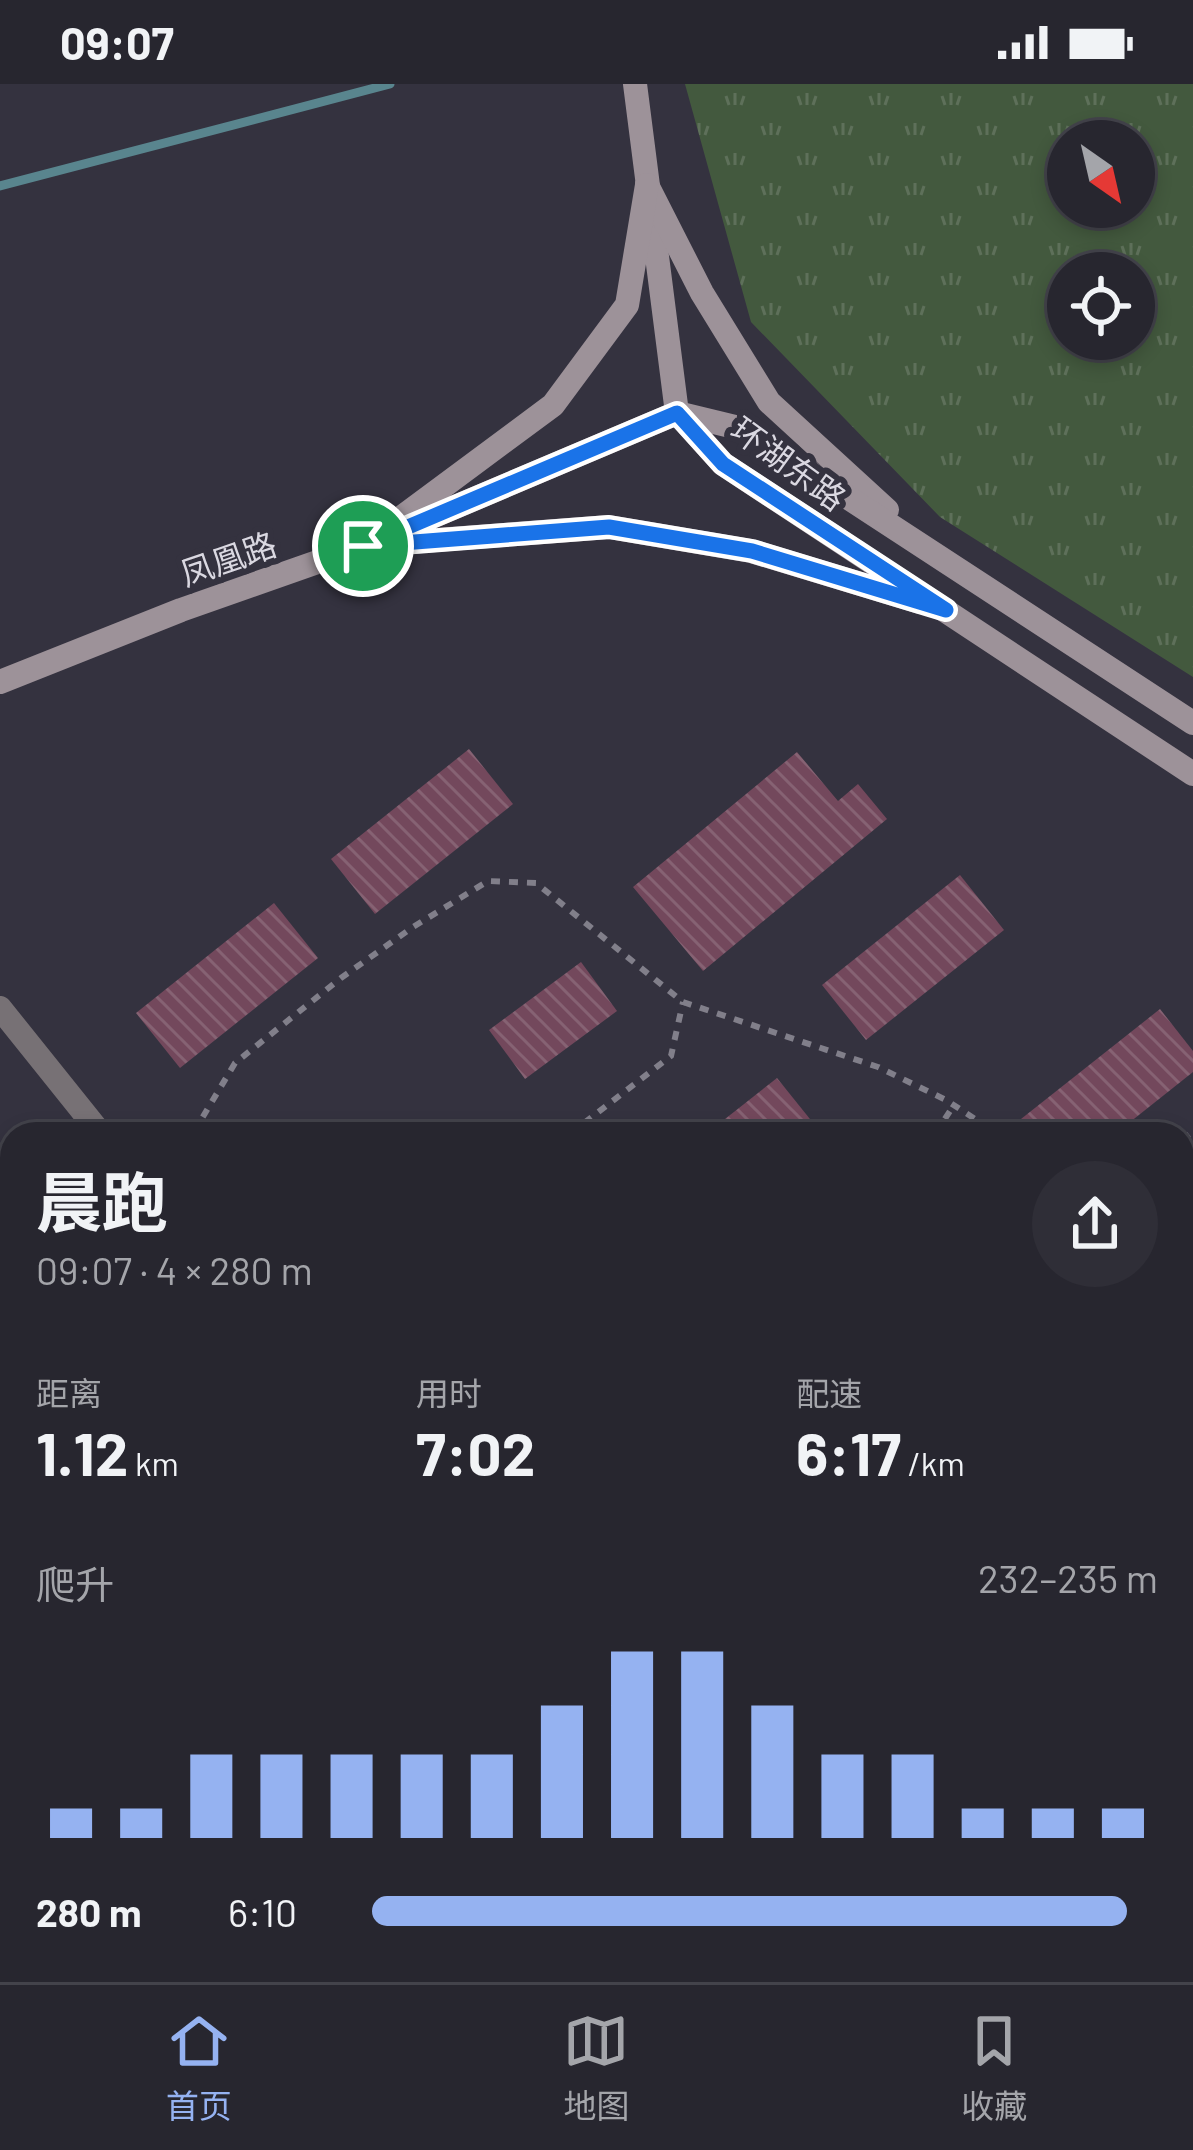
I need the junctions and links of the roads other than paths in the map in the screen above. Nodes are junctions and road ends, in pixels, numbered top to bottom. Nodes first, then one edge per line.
1 (634, 84) edge
2 (647, 184) junction
3 (677, 413) junction
4 (363, 546) junction
5 (946, 564) junction
6 (946, 610) junction
7 (0, 682) edge
8 (1193, 723) edge
9 (1193, 774) edge
10 (0, 1008) edge
11 (91, 1122) edge

1 - 2 main road
2 - 3 main road
2 - 4 main road
2 - 5 main road
3 - 4 main road, 凤凰路
3 - 5 main road, 环湖东路
3 - 6 main road, 环湖东路
4 - 6 main road
4 - 7 main road, 凤凰路
5 - 8 main road, 环湖东路
6 - 9 main road, 环湖东路
10 - 11 street

